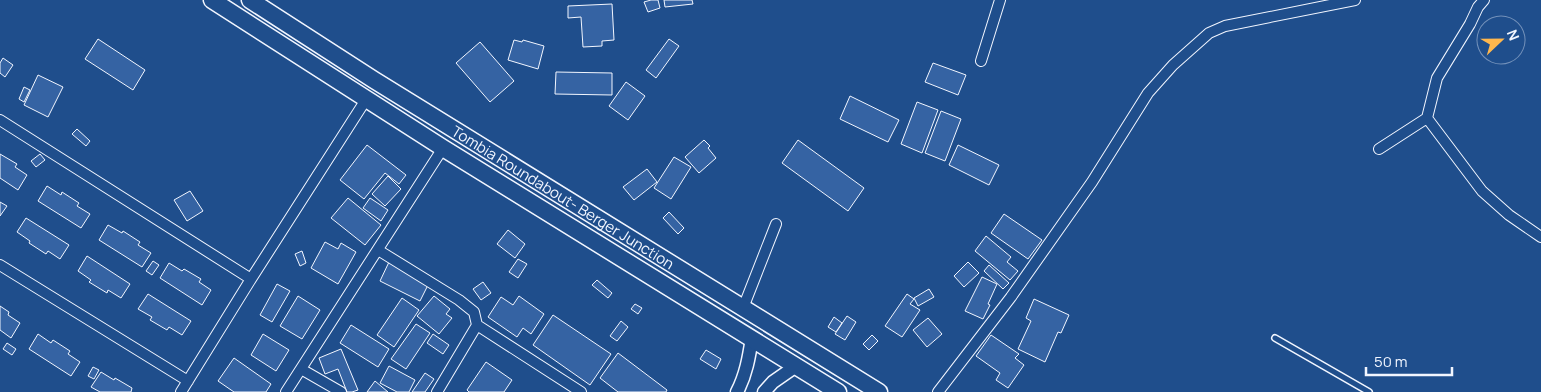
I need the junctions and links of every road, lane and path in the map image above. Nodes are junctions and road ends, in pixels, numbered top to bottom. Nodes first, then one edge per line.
1 (212, 0) edge
2 (250, 0) edge
3 (1000, 0) edge
4 (1355, 0) edge
5 (1484, 0) edge
6 (981, 61) dead end
7 (367, 98) junction
8 (1428, 118) junction
9 (0, 120) edge
10 (444, 148) junction
11 (1379, 149) dead end
12 (776, 224) dead end
13 (1541, 238) edge
14 (378, 250) junction
15 (0, 265) edge
16 (251, 279) junction
17 (743, 308) junction
18 (477, 325) junction
19 (752, 338) junction
20 (1275, 338) dead end
21 (796, 366) junction
22 (301, 368) junction
23 (188, 381) junction
24 (181, 392) edge
25 (286, 392) edge
26 (341, 392) edge
27 (437, 392) edge
28 (581, 392) edge
29 (737, 392) edge
30 (764, 392) edge
31 (838, 392) edge
32 (879, 392) edge
33 (938, 392) edge
34 (1369, 392) edge

1 - 7 main road, Tombia Roundabout- Berger Junction
2 - 17 main road, Tombia Roundabout- Berger Junction
3 - 6 street
4 - 33 street
5 - 8 street
7 - 10 main road, Tombia Roundabout- Berger Junction
7 - 16 street
8 - 11 street
8 - 13 street
9 - 16 street
10 - 14 street
10 - 19 main road, Tombia Roundabout- Berger Junction
12 - 17 street
14 - 18 street
14 - 22 street
15 - 23 street
16 - 23 street
17 - 32 main road, Tombia Roundabout- Berger Junction
18 - 27 street
18 - 28 street
19 - 21 main road, Tombia Roundabout- Berger Junction
19 - 29 street
20 - 34 lane
21 - 30 street
21 - 31 main road, Tombia Roundabout- Berger Junction
22 - 25 street
22 - 26 street
23 - 24 street

